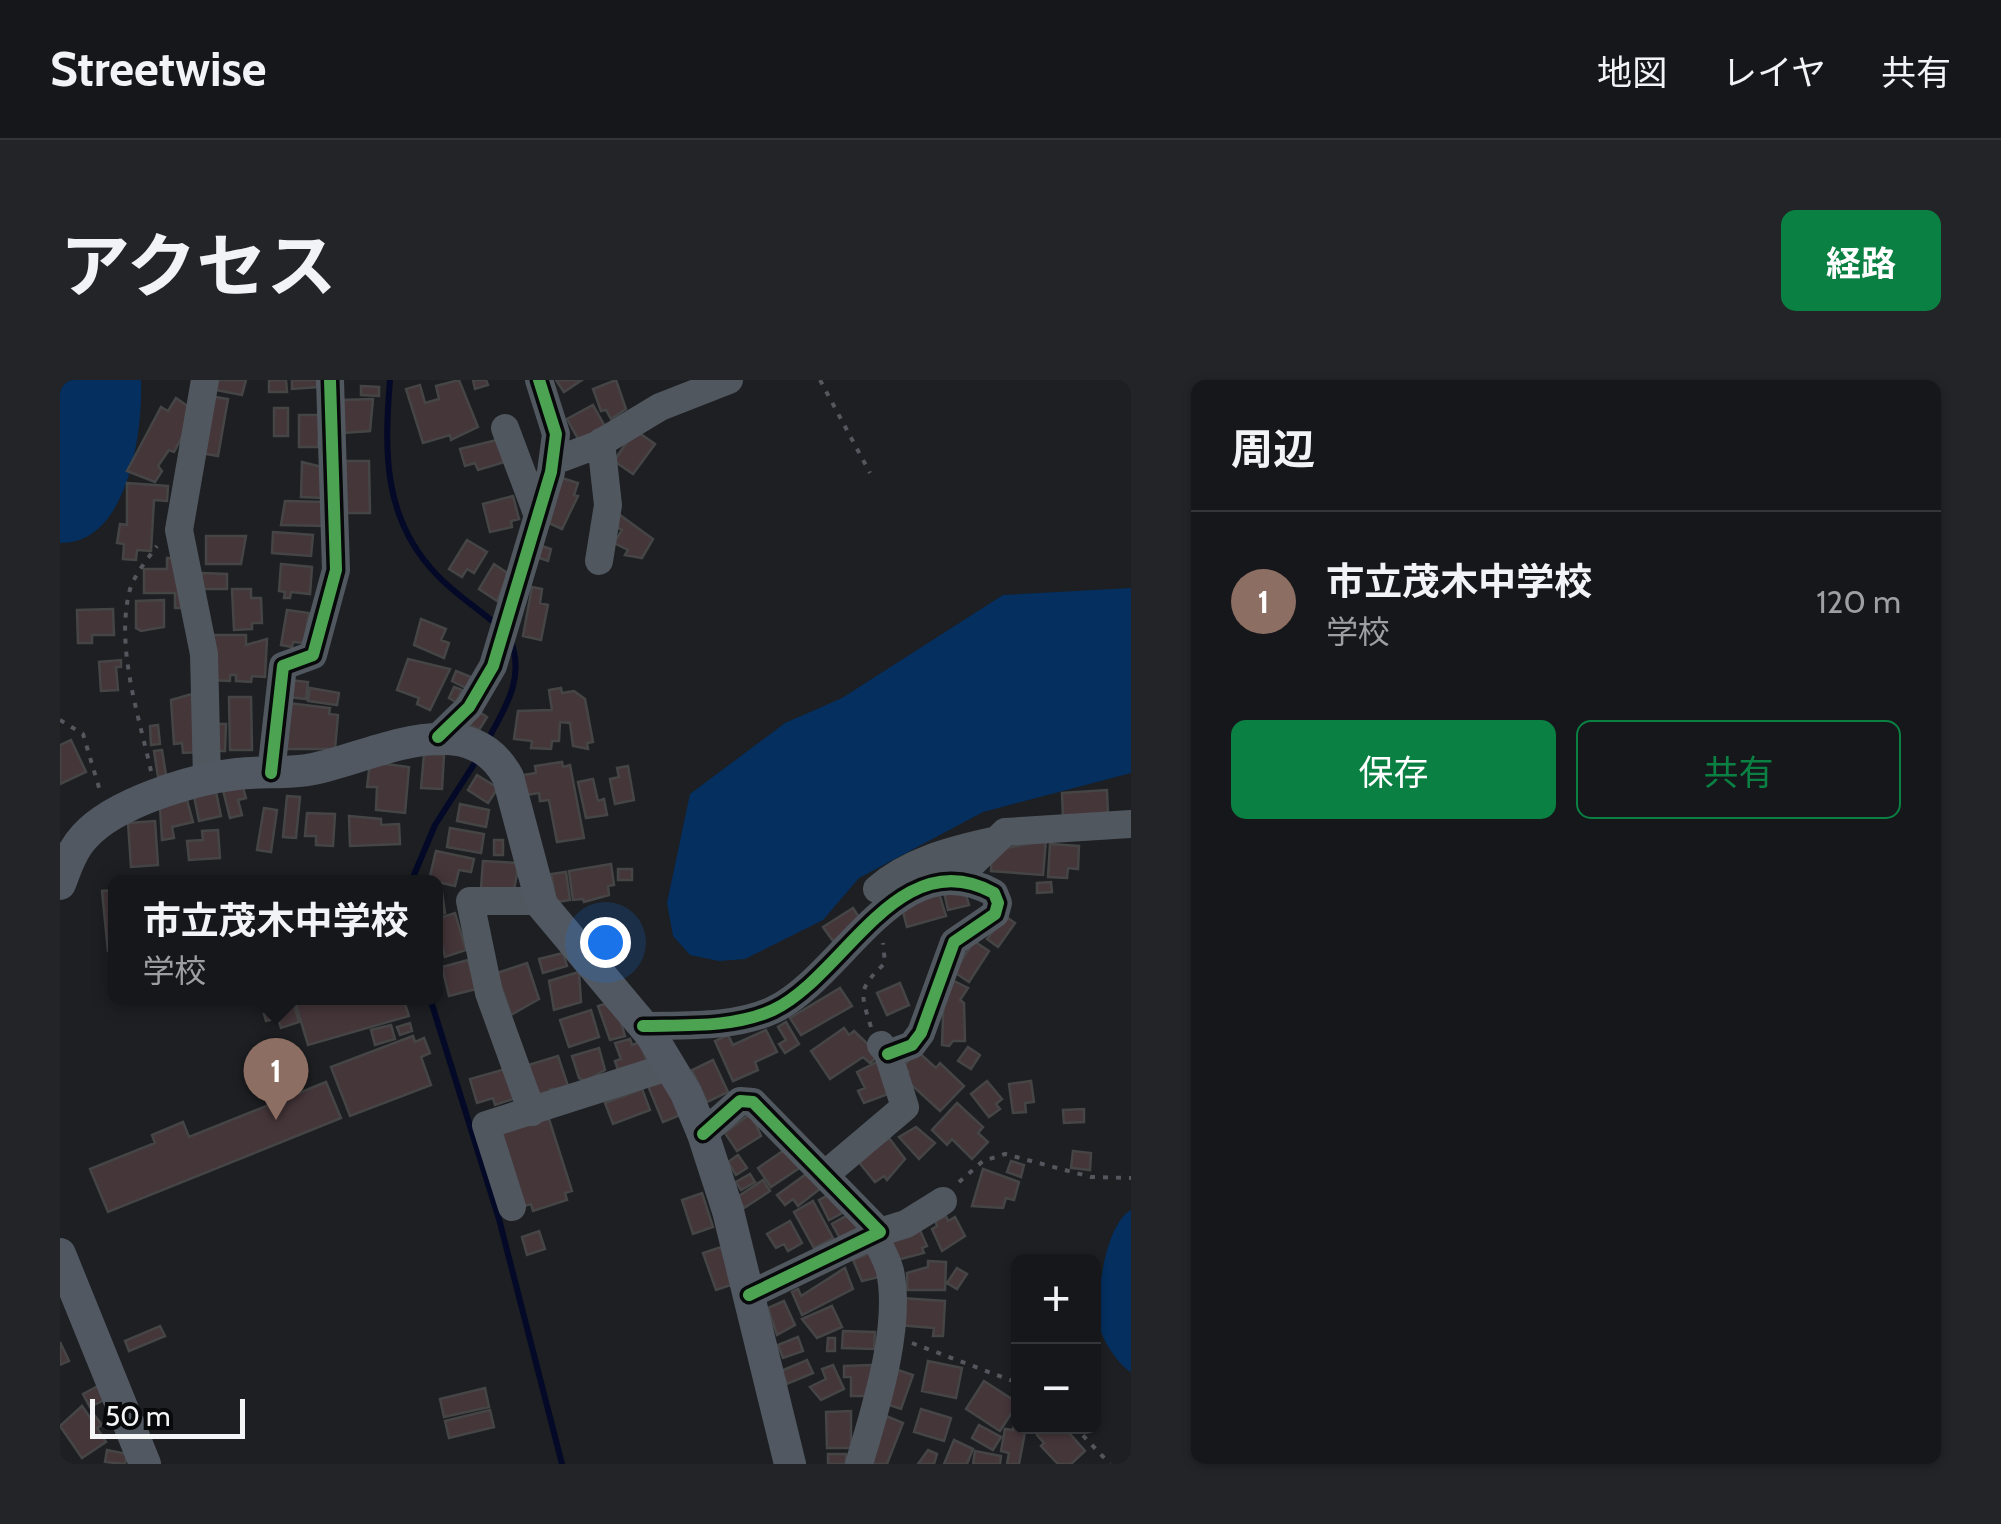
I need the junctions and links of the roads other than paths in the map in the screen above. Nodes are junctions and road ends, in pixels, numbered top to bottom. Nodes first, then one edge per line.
1 (205, 380) edge
2 (330, 380) edge
3 (539, 380) edge
4 (729, 380) edge
5 (505, 428) dead end
6 (601, 442) junction
7 (554, 461) junction
8 (538, 516) junction
9 (599, 561) dead end
10 (450, 738) junction
11 (271, 773) junction
12 (206, 778) junction
13 (1131, 824) edge
14 (64, 841) edge
15 (993, 841) junction
16 (954, 881) junction
17 (60, 884) edge
18 (876, 889) dead end
19 (540, 901) junction
20 (643, 1026) junction
21 (671, 1066) junction
22 (532, 1112) junction
23 (703, 1134) junction
24 (827, 1174) junction
25 (943, 1201) road end
26 (512, 1207) dead end
27 (877, 1234) junction
28 (60, 1254) edge
29 (750, 1295) junction
30 (146, 1464) edge
31 (790, 1464) edge
32 (859, 1464) edge

1 - 12 street
2 - 11 street
3 - 7 street
4 - 6 street
5 - 8 street
6 - 7 street
6 - 9 street
7 - 8 street
8 - 10 street
10 - 11 main road
10 - 19 main road
11 - 12 main road
12 - 14 main road
13 - 15 street
14 - 17 main road
15 - 16 street
15 - 18 street
16 - 20 street
16 - 24 street
19 - 20 main road
19 - 22 street
20 - 21 main road
21 - 22 street
21 - 23 main road
22 - 26 street
23 - 24 street
23 - 29 main road
24 - 27 street
25 - 27 street
27 - 29 street
27 - 32 street
28 - 30 main road
29 - 31 main road

